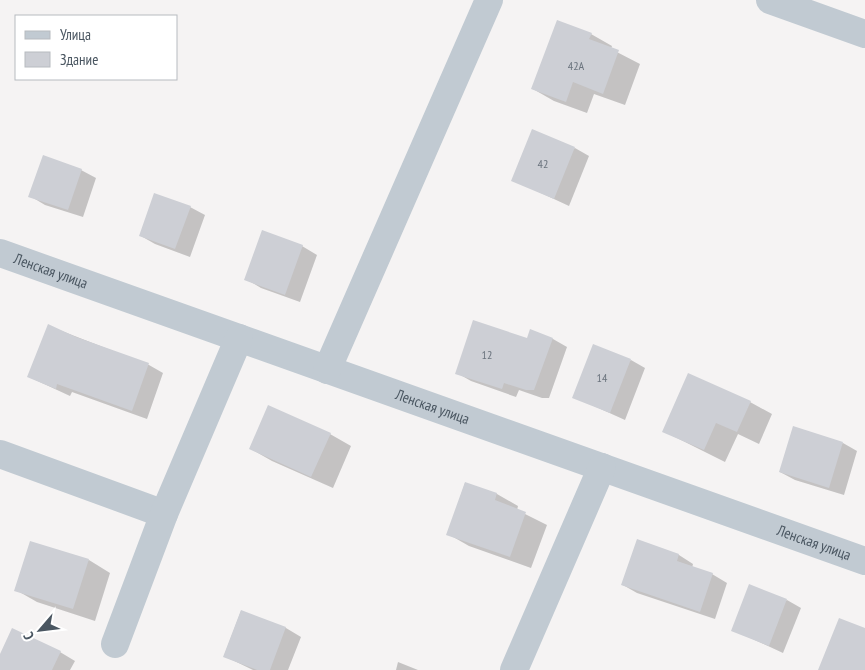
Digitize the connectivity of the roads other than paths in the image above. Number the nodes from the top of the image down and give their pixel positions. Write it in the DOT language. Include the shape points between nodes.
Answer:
graph roads {
  1 [pos="489,0"];
  2 [pos="770,0"];
  3 [pos="865,34"];
  4 [pos="0,253"];
  5 [pos="239,338"];
  6 [pos="328,370"];
  7 [pos="0,454"];
  8 [pos="602,468"];
  9 [pos="164,514"];
  10 [pos="865,561"];
  11 [pos="115,644"];
  12 [pos="514,670"];
  1 -- 6 [label="street"];
  2 -- 3 [label="street"];
  4 -- 5 [label="street, Ленская улица"];
  5 -- 6 [label="street, Ленская улица"];
  5 -- 9 [label="street"];
  6 -- 8 [label="street, Ленская улица"];
  7 -- 9 [label="street"];
  8 -- 10 [label="street, Ленская улица"];
  8 -- 12 [label="street"];
  9 -- 11 [label="street"];
}
